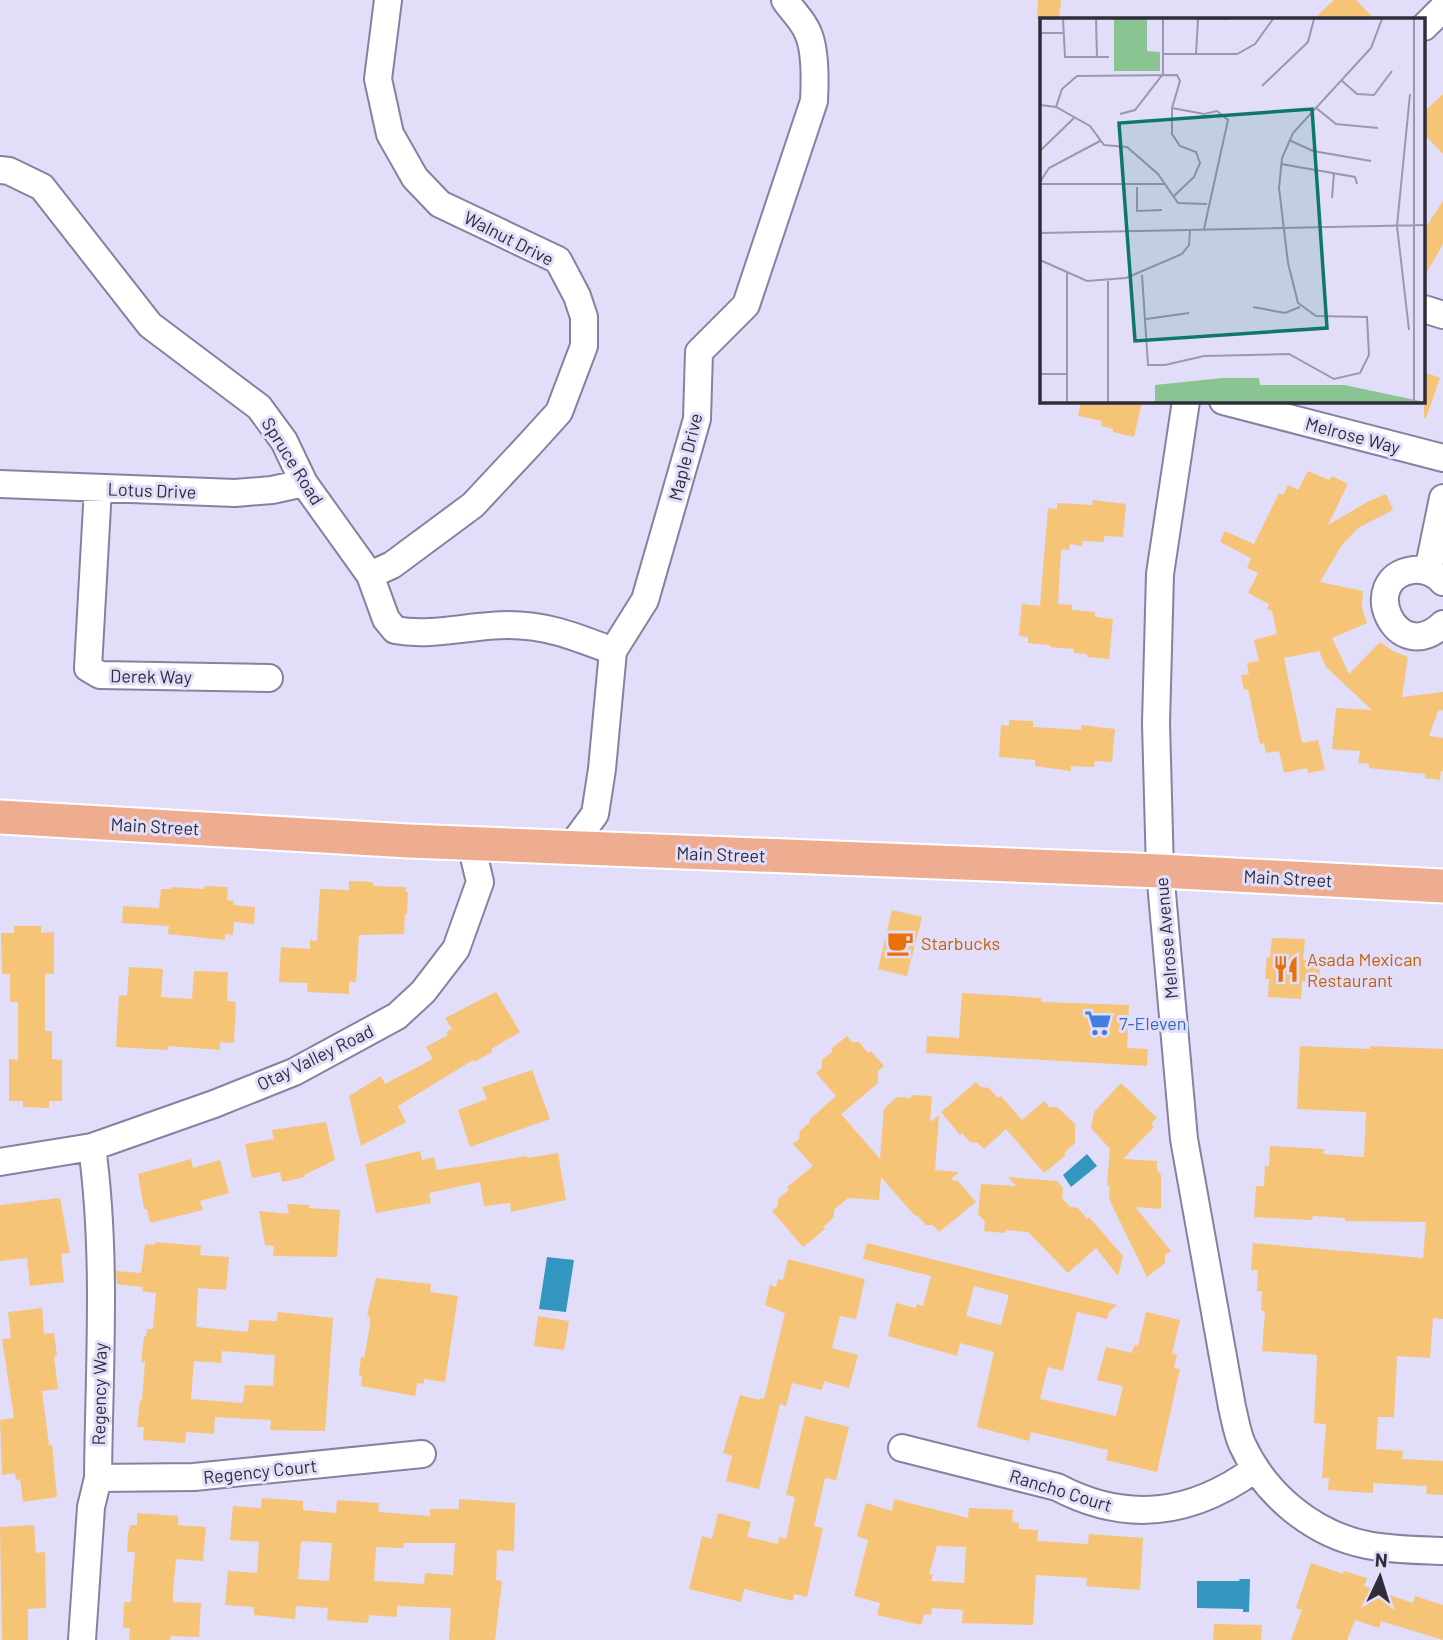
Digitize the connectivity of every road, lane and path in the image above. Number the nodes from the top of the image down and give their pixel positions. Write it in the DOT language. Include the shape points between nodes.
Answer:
graph roads {
  1 [pos="388,0"];
  2 [pos="785,0"];
  3 [pos="1443,8"];
  4 [pos="1426,25"];
  5 [pos="0,170"];
  6 [pos="1426,310"];
  7 [pos="1443,315"];
  8 [pos="1186,402"];
  9 [pos="1227,402"];
  10 [pos="1443,458"];
  11 [pos="303,483"];
  12 [pos="0,484"];
  13 [pos="98,488"];
  14 [pos="1443,498"];
  15 [pos="370,575"];
  16 [pos="1436,576"];
  17 [pos="1443,624"];
  18 [pos="613,651"];
  19 [pos="269,678"];
  20 [pos="0,817"];
  21 [pos="471,844"];
  22 [pos="570,848"];
  23 [pos="1160,871"];
  24 [pos="1443,886"];
  25 [pos="92,1147"];
  26 [pos="0,1162"];
  27 [pos="902,1448"];
  28 [pos="422,1454"];
  29 [pos="1255,1469"];
  30 [pos="97,1478"];
  31 [pos="1443,1550"];
  32 [pos="82,1640"];
  1 -- 15 [label="street, Walnut Drive" via="378,79 390,134 415,178 440,204 558,260 584,317 584,346 559,412 473,505 402,558"];
  2 -- 18 [label="street, Maple Drive" via="809,36 816,76 814,101 746,305 699,352 697,419 690,445 645,600"];
  3 -- 4 [label="street"];
  5 -- 11 [label="street, Spruce Road" via="42,187 150,326 259,407 284,441"];
  6 -- 7 [label="street"];
  8 -- 23 [label="street, Melrose Avenue" via="1160,574 1156,723"];
  9 -- 10 [label="street, Melrose Way"];
  11 -- 13 [label="street, Lotus Drive" via="234,493"];
  11 -- 15 [label="street, Spruce Road"];
  12 -- 13 [label="street, Lotus Drive"];
  13 -- 19 [label="street, Derek Way" via="88,668 100,675"];
  14 -- 16 [label="street"];
  15 -- 18 [label="street, Spruce Road" via="386,619 395,629 423,632 509,625 558,629"];
  16 -- 17 [label="street" via="1410,570 1394,580 1385,608 1394,626 1412,636 1432,633"];
  18 -- 22 [label="street, Maple Drive" via="595,814"];
  20 -- 21 [label="main road, Main Street"];
  21 -- 22 [label="main road, Main Street"];
  21 -- 25 [label="street, Otay Valley Road" via="480,882 456,949 397,1016 293,1072"];
  22 -- 23 [label="main road, Main Street"];
  23 -- 24 [label="main road, Main Street"];
  23 -- 29 [label="street, Melrose Avenue" via="1184,1139 1232,1407 1240,1441"];
  25 -- 26 [label="street, Otay Valley Road"];
  25 -- 30 [label="street, Regency Way" via="101,1288"];
  27 -- 29 [label="street, Rancho Court" via="1136,1510 1163,1510 1209,1497"];
  28 -- 30 [label="street, Regency Court" via="194,1477"];
  29 -- 31 [label="street, Melrose Avenue" via="1287,1507 1329,1533 1367,1545"];
  30 -- 32 [label="street, Regency Way"];
}
